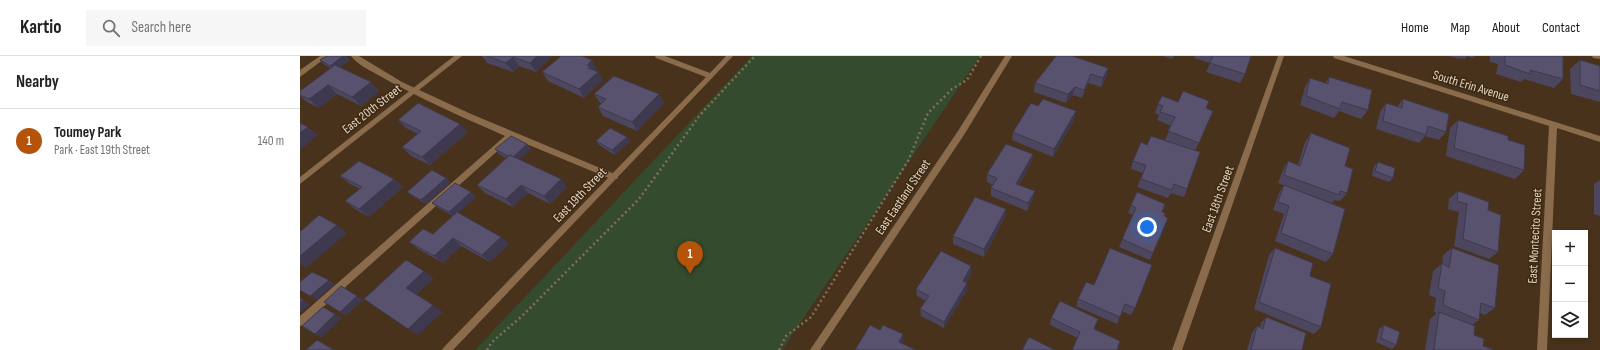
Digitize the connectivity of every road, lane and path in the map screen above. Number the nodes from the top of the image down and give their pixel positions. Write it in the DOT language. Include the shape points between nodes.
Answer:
graph roads {
  1 [pos="325,56"];
  2 [pos="354,56"];
  3 [pos="459,56"];
  4 [pos="658,56"];
  5 [pos="730,56"];
  6 [pos="755,56"];
  7 [pos="982,56"];
  8 [pos="1009,56"];
  9 [pos="1281,56"];
  10 [pos="1336,56"];
  11 [pos="1595,56"];
  12 [pos="1600,57"];
  13 [pos="300,74"];
  14 [pos="711,76"];
  15 [pos="414,91"];
  16 [pos="1553,124"];
  17 [pos="510,136"];
  18 [pos="1600,139"];
  19 [pos="614,177"];
  20 [pos="300,181"];
  21 [pos="300,322"];
  22 [pos="446,350"];
  23 [pos="487,350"];
  24 [pos="779,350"];
  25 [pos="815,350"];
  26 [pos="1177,350"];
  27 [pos="1542,350"];
  1 -- 13 [label="street"];
  2 -- 15 [label="street"];
  3 -- 15 [label="street, East 20th Street"];
  4 -- 14 [label="street"];
  5 -- 14 [label="street, East 19th Street"];
  6 -- 23 [label="path" via="700,114 639,199 521,317 492,342"];
  7 -- 24 [label="path" via="967,80 952,89 928,113 908,161 811,317 786,336"];
  8 -- 25 [label="street, East Eastland Street" via="961,133"];
  9 -- 26 [label="street, East 18th Street"];
  10 -- 16 [label="street, South Erin Avenue"];
  11 -- 12 [label="street"];
  14 -- 19 [label="street, East 19th Street"];
  15 -- 17 [label="street"];
  15 -- 20 [label="street, East 20th Street"];
  16 -- 18 [label="street, South Erin Avenue"];
  16 -- 27 [label="street, East Montecito Street"];
  17 -- 19 [label="street"];
  17 -- 21 [label="street"];
  19 -- 22 [label="street, East 19th Street"];
}
